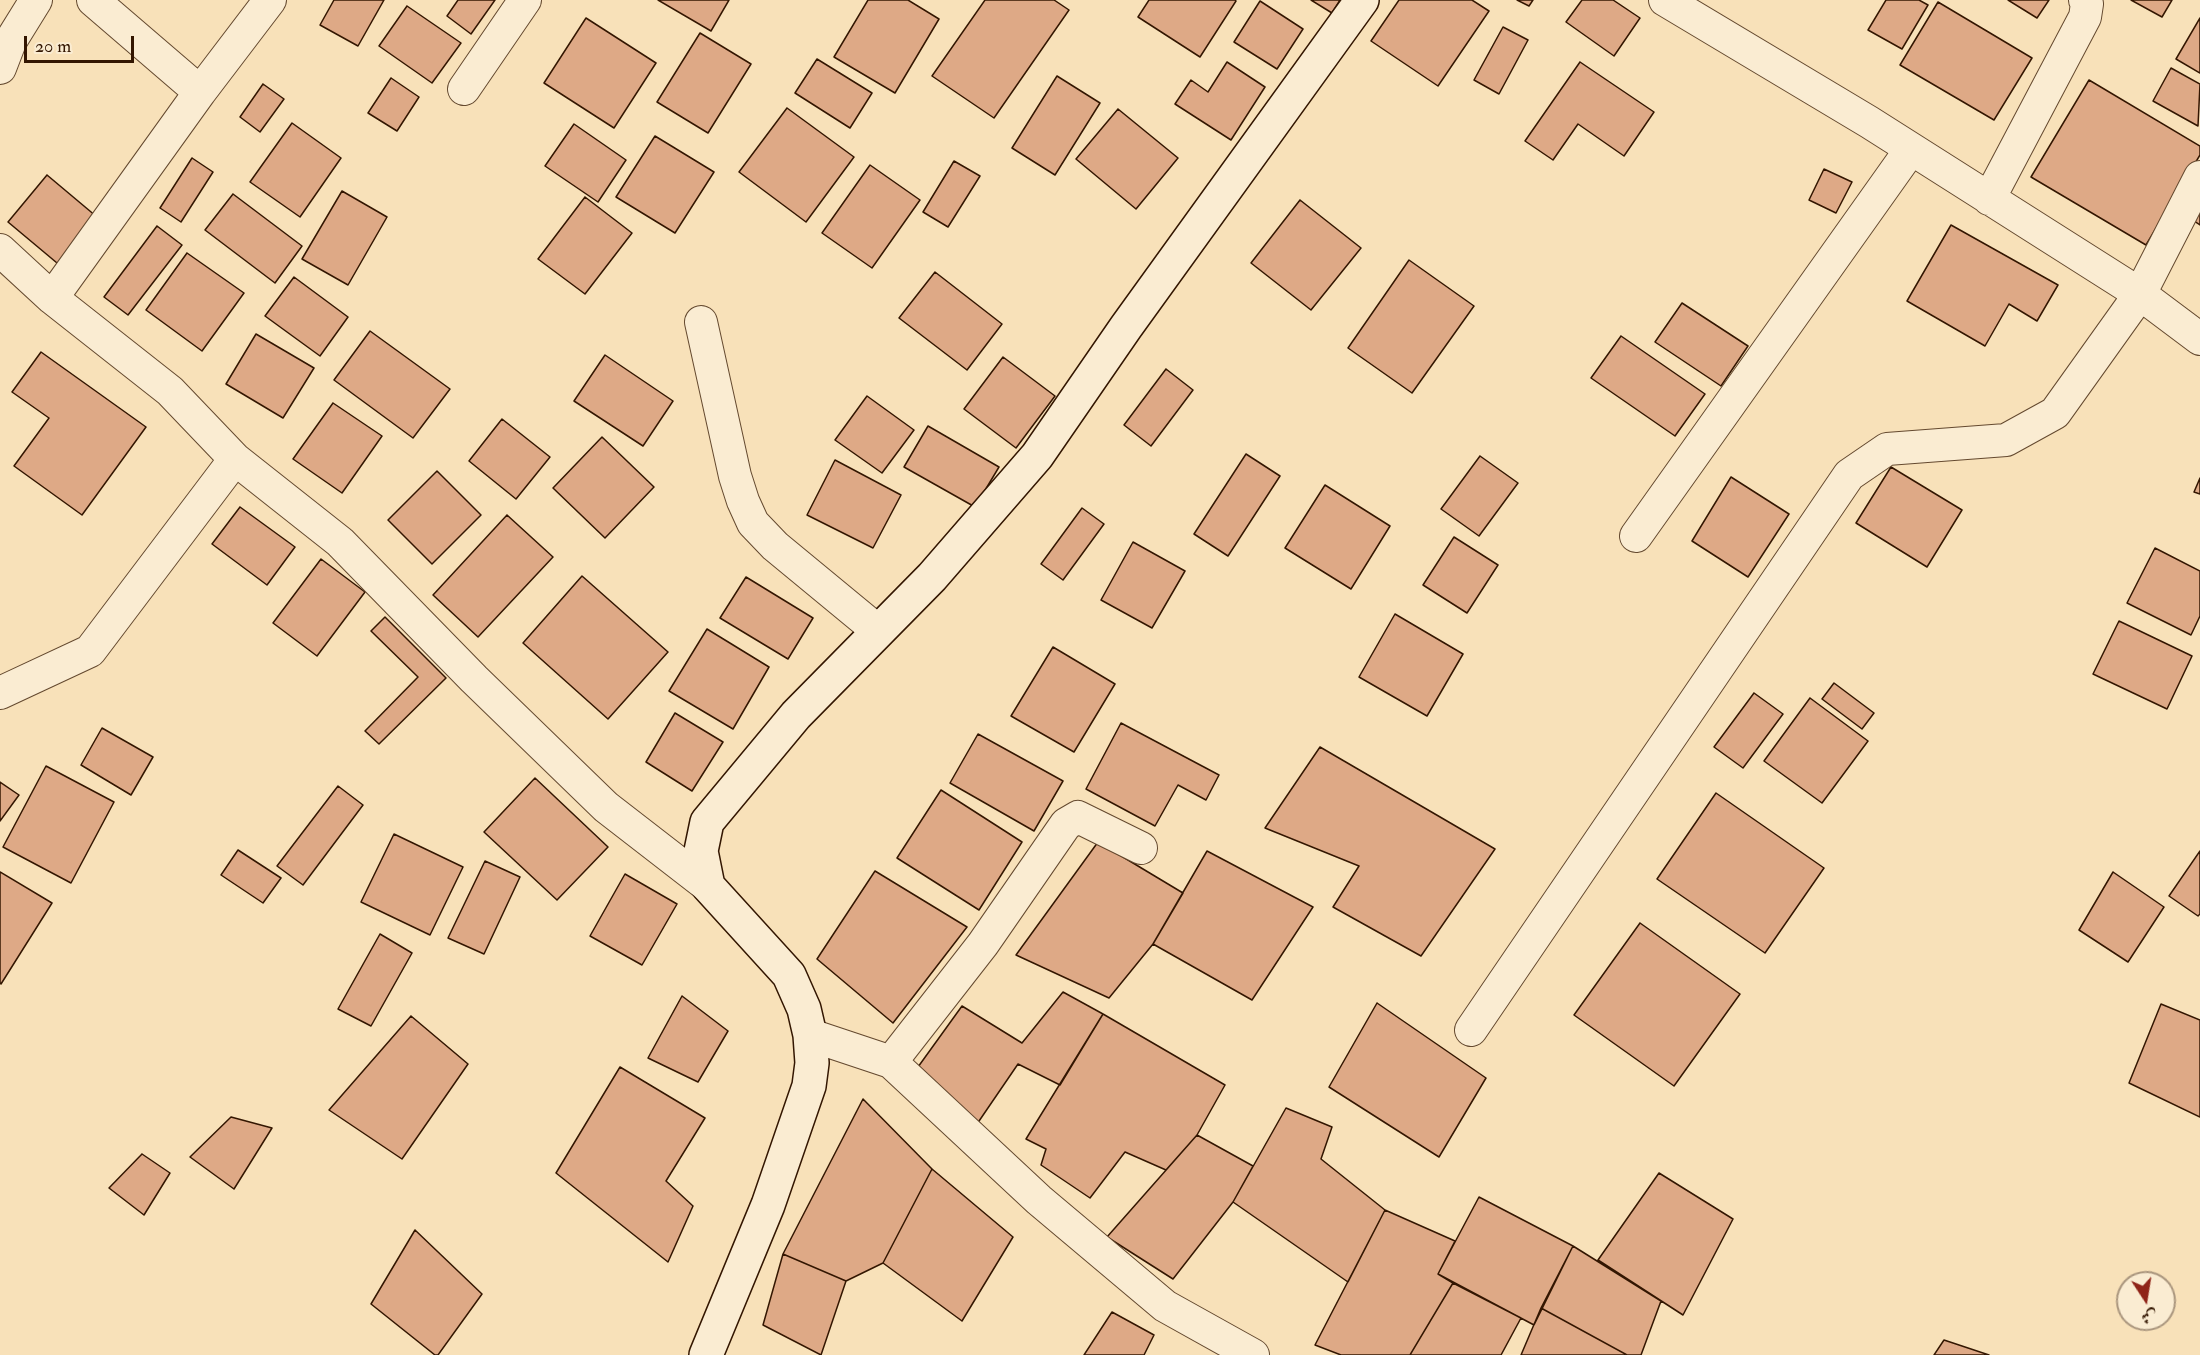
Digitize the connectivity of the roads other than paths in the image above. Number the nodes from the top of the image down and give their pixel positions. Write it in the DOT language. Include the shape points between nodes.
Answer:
graph roads {
  1 [pos="36,0"];
  2 [pos="93,0"];
  3 [pos="270,0"];
  4 [pos="525,0"];
  5 [pos="1362,0"];
  6 [pos="1665,0"];
  7 [pos="2085,0"];
  8 [pos="0,68"];
  9 [pos="464,89"];
  10 [pos="200,92"];
  11 [pos="1911,149"];
  12 [pos="2200,177"];
  13 [pos="1989,199"];
  14 [pos="0,250"];
  15 [pos="2140,294"];
  16 [pos="52,298"];
  17 [pos="701,322"];
  18 [pos="2200,339"];
  19 [pos="235,459"];
  20 [pos="1636,536"];
  21 [pos="878,631"];
  22 [pos="0,693"];
  23 [pos="1141,848"];
  24 [pos="708,886"];
  25 [pos="1471,1030"];
  26 [pos="810,1035"];
  27 [pos="891,1062"];
  28 [pos="706,1355"];
  29 [pos="1253,1355"];
  1 -- 8 [label="street" via="10,42"];
  2 -- 10 [label="street"];
  3 -- 10 [label="street"];
  4 -- 9 [label="street"];
  5 -- 21 [label="street" via="1038,456 932,577"];
  6 -- 11 [label="street"];
  7 -- 13 [label="street" via="2085,17"];
  10 -- 16 [label="street"];
  11 -- 13 [label="street"];
  11 -- 20 [label="street"];
  12 -- 15 [label="street"];
  13 -- 15 [label="street"];
  14 -- 16 [label="street"];
  15 -- 18 [label="street"];
  15 -- 25 [label="street" via="2055,413 2006,440 1887,449 1848,475"];
  16 -- 19 [label="street" via="170,391"];
  17 -- 21 [label="street" via="735,476 753,523 775,546"];
  19 -- 22 [label="street" via="90,651"];
  19 -- 24 [label="street" via="340,542 606,807"];
  21 -- 24 [label="street" via="796,715 707,822 701,851"];
  23 -- 27 [label="street" via="1078,817 1066,824 983,944"];
  24 -- 26 [label="street" via="789,975"];
  26 -- 27 [label="street"];
  26 -- 28 [label="street" via="809,1086 768,1205"];
  27 -- 29 [label="street" via="1031,1192 1165,1306"];
}
